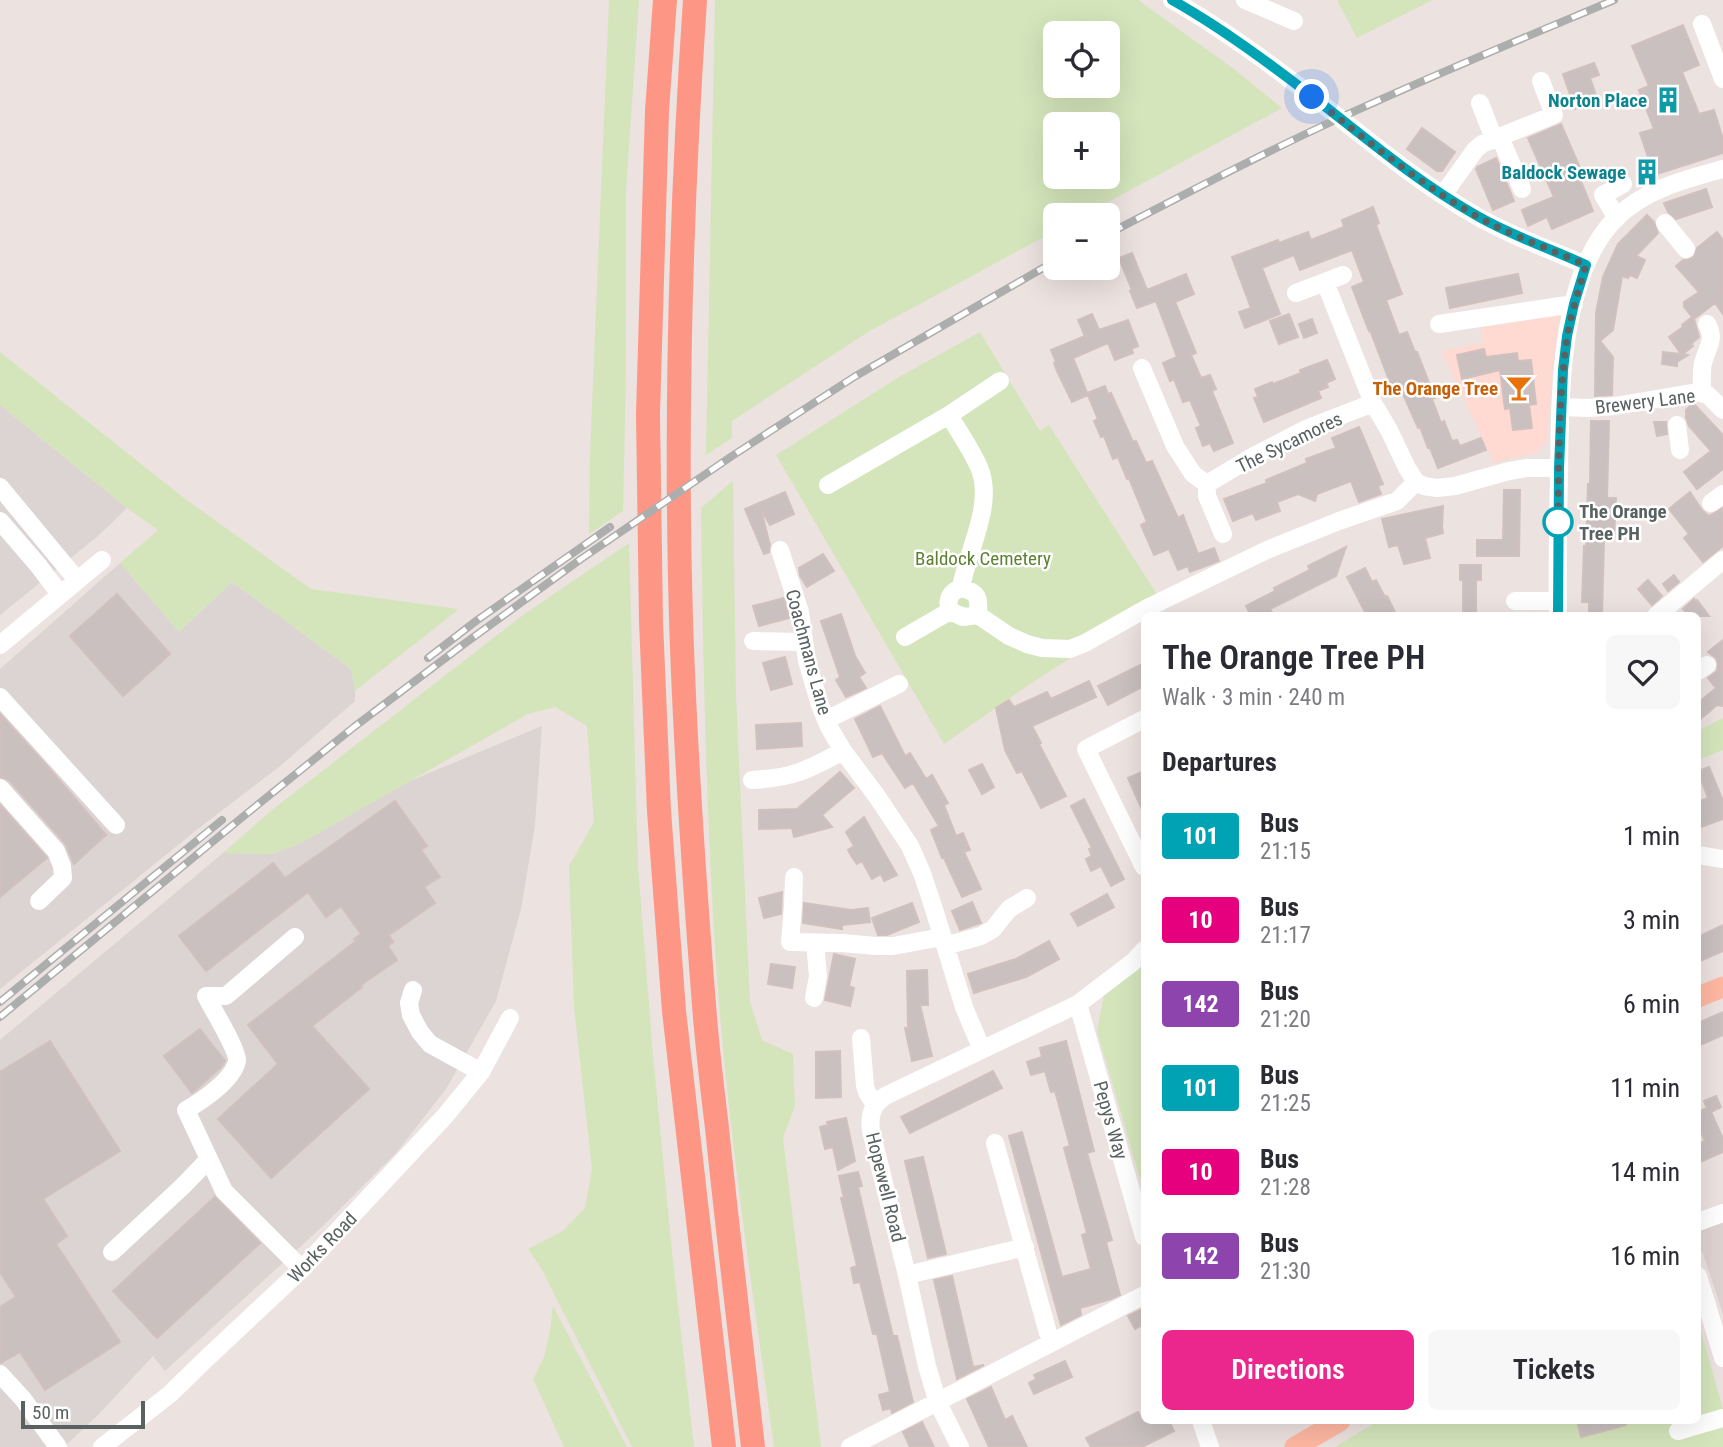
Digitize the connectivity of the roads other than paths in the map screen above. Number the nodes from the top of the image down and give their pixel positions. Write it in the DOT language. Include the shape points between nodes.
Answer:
graph roads {
  1 [pos="665,0"];
  2 [pos="695,0"];
  3 [pos="1172,0"];
  4 [pos="1244,0"];
  5 [pos="1198,6"];
  6 [pos="1294,20"];
  7 [pos="1702,24"];
  8 [pos="1723,79"];
  9 [pos="1541,81"];
  10 [pos="1480,103"];
  11 [pos="1497,138"];
  12 [pos="1723,169"];
  13 [pos="1623,184"];
  14 [pos="1522,189"];
  15 [pos="1443,195"];
  16 [pos="1650,195"];
  17 [pos="1617,218"];
  18 [pos="1686,249"];
  19 [pos="1586,265"];
  20 [pos="1343,275"];
  21 [pos="1325,282"];
  22 [pos="1296,293"];
  23 [pos="1574,304"];
  24 [pos="1439,324"];
  25 [pos="1707,324"];
  26 [pos="1142,368"];
  27 [pos="1000,381"];
  28 [pos="1702,392"];
  29 [pos="1671,396"];
  30 [pos="1373,403"];
  31 [pos="1561,407"];
  32 [pos="1723,410"];
  33 [pos="949,415"];
  34 [pos="1679,450"];
  35 [pos="1559,468"];
  36 [pos="1416,482"];
  37 [pos="1207,484"];
  38 [pos="828,485"];
  39 [pos="0,487"];
  40 [pos="0,521"];
  41 [pos="1223,534"];
  42 [pos="780,550"];
  43 [pos="102,559"];
  44 [pos="1723,560"];
  45 [pos="77,580"];
  46 [pos="961,588"];
  47 [pos="60,594"];
  48 [pos="1515,601"];
  49 [pos="1558,609"];
  50 [pos="950,611"];
  51 [pos="1661,612"];
  52 [pos="978,615"];
  53 [pos="3,635"];
  54 [pos="905,637"];
  55 [pos="753,641"];
  56 [pos="804,642"];
  57 [pos="899,684"];
  58 [pos="0,697"];
  59 [pos="826,720"];
  60 [pos="1141,721"];
  61 [pos="843,751"];
  62 [pos="752,780"];
  63 [pos="0,788"];
  64 [pos="116,825"];
  65 [pos="1701,855"];
  66 [pos="1723,859"];
  67 [pos="1141,861"];
  68 [pos="794,877"];
  69 [pos="1027,898"];
  70 [pos="39,901"];
  71 [pos="295,937"];
  72 [pos="943,942"];
  73 [pos="815,943"];
  74 [pos="1141,953"];
  75 [pos="1723,986"];
  76 [pos="413,990"];
  77 [pos="1701,996"];
  78 [pos="814,998"];
  79 [pos="1078,1004"];
  80 [pos="510,1018"];
  81 [pos="861,1038"];
  82 [pos="982,1050"];
  83 [pos="481,1072"];
  84 [pos="875,1105"];
  85 [pos="995,1143"];
  86 [pos="209,1159"];
  87 [pos="1723,1213"];
  88 [pos="1701,1222"];
  89 [pos="1141,1226"];
  90 [pos="1025,1247"];
  91 [pos="112,1252"];
  92 [pos="302,1269"];
  93 [pos="907,1275"];
  94 [pos="1701,1286"];
  95 [pos="1141,1297"];
  96 [pos="1048,1332"];
  97 [pos="1723,1358"];
  98 [pos="0,1374"];
  99 [pos="938,1403"];
  100 [pos="1723,1418"];
  101 [pos="1202,1424"];
  102 [pos="1335,1424"];
  103 [pos="1678,1431"];
  104 [pos="58,1447"];
  105 [pos="102,1447"];
  106 [pos="724,1447"];
  107 [pos="753,1447"];
  108 [pos="850,1447"];
  109 [pos="960,1447"];
  110 [pos="1210,1447"];
  111 [pos="1295,1447"];
  1 -- 106 [label="highway" via="648,414 659,811 674,1011"];
  2 -- 107 [label="highway" via="687,113 679,418 681,618 704,1009"];
  3 -- 5 [label="street"];
  4 -- 6 [label="street"];
  5 -- 15 [label="street"];
  7 -- 8 [label="street"];
  9 -- 11 [label="street" via="1554,115"];
  10 -- 11 [label="street"];
  11 -- 14 [label="street"];
  11 -- 15 [label="street" via="1475,150"];
  12 -- 16 [label="street"];
  13 -- 17 [label="street" via="1603,195"];
  15 -- 19 [label="street" via="1505,231"];
  16 -- 17 [label="street"];
  16 -- 18 [label="street"];
  17 -- 19 [label="street"];
  19 -- 23 [label="street"];
  20 -- 21 [label="street"];
  21 -- 22 [label="street"];
  21 -- 30 [label="street"];
  23 -- 24 [label="street"];
  23 -- 31 [label="street"];
  25 -- 28 [label="street" via="1711,338"];
  26 -- 37 [label="street" via="1175,446 1193,474"];
  27 -- 33 [label="street"];
  28 -- 29 [label="street, Brewery Lane"];
  28 -- 32 [label="street, Brewery Lane"];
  29 -- 31 [label="street, Brewery Lane" via="1615,406"];
  29 -- 34 [label="street"];
  30 -- 36 [label="street"];
  30 -- 37 [label="street, The Sycamores" via="1306,429"];
  31 -- 35 [label="street"];
  33 -- 38 [label="street"];
  33 -- 46 [label="street" via="980,468 984,489"];
  35 -- 36 [label="street" via="1527,468 1437,488"];
  35 -- 49 [label="street"];
  36 -- 52 [label="street" via="1397,501 1267,550 1070,649 1027,644"];
  37 -- 41 [label="street" via="1207,496"];
  39 -- 45 [label="street"];
  40 -- 47 [label="street"];
  42 -- 56 [label="street, Coachmans Lane" via="800,612"];
  43 -- 45 [label="street"];
  44 -- 51 [label="street"];
  45 -- 47 [label="street"];
  46 -- 50 [label="street" via="948,600"];
  46 -- 52 [label="street" via="976,594"];
  47 -- 53 [label="street"];
  48 -- 49 [label="street"];
  50 -- 52 [label="street" via="963,617"];
  50 -- 54 [label="street"];
  55 -- 56 [label="street"];
  56 -- 59 [label="street, Coachmans Lane"];
  57 -- 59 [label="street"];
  58 -- 64 [label="street"];
  59 -- 61 [label="street, Coachmans Lane"];
  60 -- 67 [label="street" via="1086,749"];
  61 -- 62 [label="street" via="791,776"];
  61 -- 72 [label="street, Coachmans Lane" via="910,846"];
  63 -- 70 [label="street" via="56,851 62,866 63,878"];
  65 -- 66 [label="street"];
  68 -- 73 [label="street" via="790,942"];
  69 -- 72 [label="street" via="981,936"];
  71 -- 86 [label="street" via="226,996 206,996 237,1060 225,1080 186,1110"];
  72 -- 73 [label="street" via="893,946"];
  72 -- 82 [label="street, Coachmans Lane"];
  73 -- 78 [label="street" via="818,976"];
  74 -- 79 [label="street, Hopewell Road"];
  75 -- 77 [label="main road"];
  76 -- 83 [label="street" via="409,1003 419,1032 430,1044"];
  79 -- 82 [label="street, Hopewell Road"];
  79 -- 89 [label="street, Pepys Way"];
  80 -- 83 [label="street, Works Road"];
  81 -- 84 [label="street" via="867,1093"];
  82 -- 84 [label="street, Hopewell Road"];
  83 -- 92 [label="street, Works Road"];
  84 -- 93 [label="street, Hopewell Road" via="871,1131"];
  85 -- 90 [label="street"];
  86 -- 91 [label="street"];
  86 -- 92 [label="street" via="224,1191"];
  87 -- 88 [label="street"];
  90 -- 93 [label="street"];
  90 -- 96 [label="street"];
  92 -- 105 [label="street, Works Road" via="170,1394"];
  93 -- 99 [label="street, Hopewell Road"];
  94 -- 97 [label="street"];
  95 -- 99 [label="street"];
  98 -- 104 [label="street"];
  99 -- 108 [label="street"];
  99 -- 109 [label="street, Hopewell Road"];
  100 -- 103 [label="street"];
  101 -- 110 [label="street"];
  102 -- 111 [label="main road"];
}
